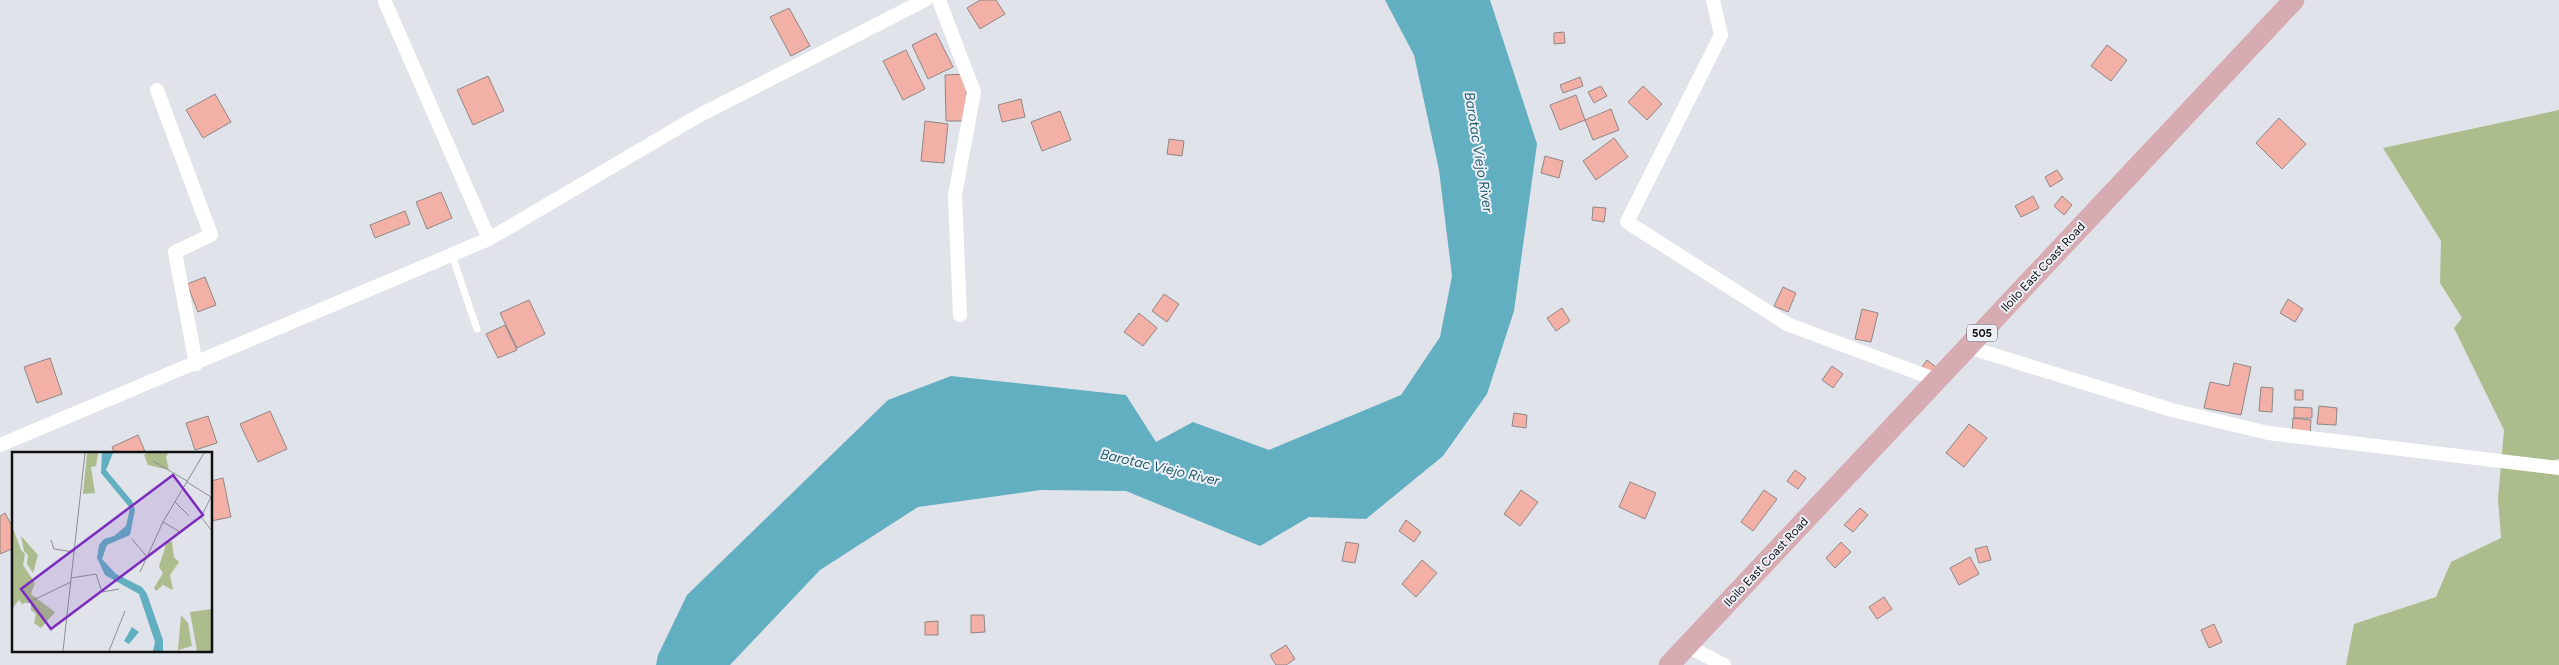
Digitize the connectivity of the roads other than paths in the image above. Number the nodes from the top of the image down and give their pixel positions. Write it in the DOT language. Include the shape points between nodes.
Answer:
graph roads {
  1 [pos="925,0"];
  2 [pos="939,0"];
  3 [pos="1713,0"];
  4 [pos="2294,0"];
  5 [pos="385,2"];
  6 [pos="158,90"];
  7 [pos="489,239"];
  8 [pos="452,255"];
  9 [pos="960,315"];
  10 [pos="477,329"];
  11 [pos="1968,347"];
  12 [pos="196,364"];
  13 [pos="1937,380"];
  14 [pos="0,445"];
  15 [pos="2559,468"];
  16 [pos="1687,646"];
  17 [pos="1669,665"];
  18 [pos="1724,665"];
  1 -- 7 [label="street" via="698,116"];
  2 -- 9 [label="street" via="974,92 955,195"];
  3 -- 13 [label="street" via="1721,35 1627,222 1787,324"];
  4 -- 11 [label="main road, Iloilo East Coast Road / 505"];
  5 -- 7 [label="street"];
  6 -- 12 [label="street" via="211,235 175,252"];
  7 -- 8 [label="street"];
  8 -- 10 [label="lane"];
  8 -- 12 [label="street"];
  11 -- 13 [label="main road, Iloilo East Coast Road / 505"];
  11 -- 15 [label="street" via="2172,410 2268,433"];
  12 -- 14 [label="street"];
  13 -- 16 [label="main road, Iloilo East Coast Road / 505"];
  16 -- 17 [label="main road, Iloilo East Coast Road / 505"];
  16 -- 18 [label="street"];
}
